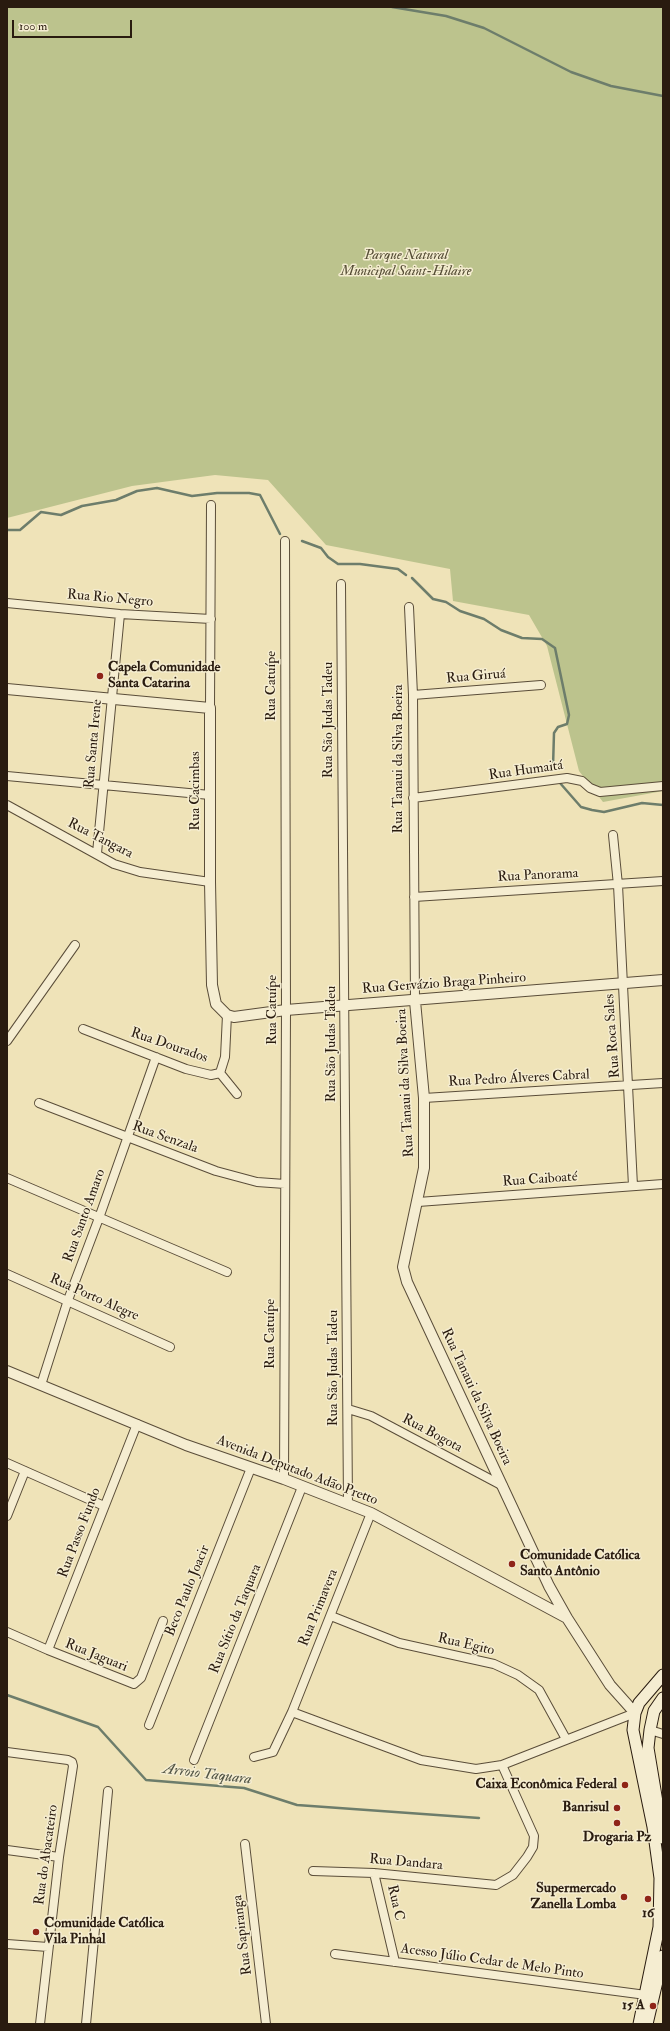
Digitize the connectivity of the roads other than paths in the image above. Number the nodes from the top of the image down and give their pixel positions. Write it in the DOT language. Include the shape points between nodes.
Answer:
graph roads {
  1 [pos="211,504"];
  2 [pos="285,541"];
  3 [pos="341,584"];
  4 [pos="7,603"];
  5 [pos="409,607"];
  6 [pos="120,614"];
  7 [pos="211,619"];
  8 [pos="541,685"];
  9 [pos="7,689"];
  10 [pos="413,695"];
  11 [pos="112,698"];
  12 [pos="210,708"];
  13 [pos="7,776"];
  14 [pos="104,785"];
  15 [pos="663,786"];
  16 [pos="210,794"];
  17 [pos="413,798"];
  18 [pos="7,805"];
  19 [pos="613,835"];
  20 [pos="97,853"];
  21 [pos="663,881"];
  22 [pos="210,882"];
  23 [pos="618,885"];
  24 [pos="414,897"];
  25 [pos="75,945"];
  26 [pos="663,980"];
  27 [pos="623,984"];
  28 [pos="415,1000"];
  29 [pos="344,1006"];
  30 [pos="286,1010"];
  31 [pos="227,1015"];
  32 [pos="84,1029"];
  33 [pos="7,1041"];
  34 [pos="156,1057"];
  35 [pos="220,1073"];
  36 [pos="663,1083"];
  37 [pos="629,1085"];
  38 [pos="237,1094"];
  39 [pos="424,1098"];
  40 [pos="39,1104"];
  41 [pos="128,1138"];
  42 [pos="7,1178"];
  43 [pos="285,1184"];
  44 [pos="663,1184"];
  45 [pos="633,1186"];
  46 [pos="418,1202"];
  47 [pos="99,1218"];
  48 [pos="227,1272"];
  49 [pos="7,1274"];
  50 [pos="68,1300"];
  51 [pos="170,1347"];
  52 [pos="7,1370"];
  53 [pos="41,1385"];
  54 [pos="348,1409"];
  55 [pos="137,1424"];
  56 [pos="7,1463"];
  57 [pos="251,1468"];
  58 [pos="25,1471"];
  59 [pos="284,1479"];
  60 [pos="503,1486"];
  61 [pos="302,1487"];
  62 [pos="348,1504"];
  63 [pos="104,1506"];
  64 [pos="371,1514"];
  65 [pos="7,1516"];
  66 [pos="331,1616"];
  67 [pos="567,1618"];
  68 [pos="163,1621"];
  69 [pos="7,1632"];
  70 [pos="48,1650"];
  71 [pos="663,1675"];
  72 [pos="663,1698"];
  73 [pos="637,1708"];
  74 [pos="292,1712"];
  75 [pos="654,1712"];
  76 [pos="149,1724"];
  77 [pos="633,1730"];
  78 [pos="650,1730"];
  79 [pos="663,1734"];
  80 [pos="566,1740"];
  81 [pos="7,1752"];
  82 [pos="254,1757"];
  83 [pos="194,1760"];
  84 [pos="502,1765"];
  85 [pos="108,1791"];
  86 [pos="663,1838"];
  87 [pos="245,1844"];
  88 [pos="7,1850"];
  89 [pos="59,1857"];
  90 [pos="313,1872"];
  91 [pos="374,1873"];
  92 [pos="7,1944"];
  93 [pos="48,1947"];
  94 [pos="335,1954"];
  95 [pos="663,1956"];
  96 [pos="395,1962"];
  97 [pos="646,1995"];
  98 [pos="40,2024"];
  99 [pos="86,2024"];
  100 [pos="266,2024"];
  101 [pos="639,2024"];
  102 [pos="647,2024"];
  1 -- 7 [label="street, Rua Cacimbas"];
  2 -- 30 [label="street, Rua Catuípe"];
  3 -- 29 [label="street, Rua São Judas Tadeu"];
  4 -- 6 [label="street, Rua Rio Negro"];
  5 -- 10 [label="street, Rua Tanaui da Silva Boeira"];
  6 -- 7 [label="street, Rua Rio Negro"];
  6 -- 11 [label="street, Rua Santa Irene"];
  7 -- 12 [label="street, Rua Cacimbas"];
  8 -- 10 [label="street, Rua Giruá"];
  9 -- 11 [label="street"];
  10 -- 17 [label="street, Rua Tanaui da Silva Boeira"];
  11 -- 12 [label="street"];
  11 -- 14 [label="street, Rua Santa Irene"];
  12 -- 16 [label="street, Rua Cacimbas"];
  13 -- 14 [label="street"];
  14 -- 16 [label="street"];
  14 -- 20 [label="street, Rua Santa Irene"];
  15 -- 17 [label="street, Rua Humaitá" via="600,792 590,788 582,780 567,778"];
  16 -- 22 [label="street, Rua Cacimbas"];
  17 -- 24 [label="street, Rua Tanaui da Silva Boeira"];
  18 -- 20 [label="street, Rua Tangara"];
  19 -- 23 [label="street, Rua Roca Sales"];
  20 -- 22 [label="street, Rua Tangara" via="114,864 140,872"];
  21 -- 23 [label="street, Rua Panorama"];
  22 -- 31 [label="street, Rua Cacimbas" via="212,985 216,1004"];
  23 -- 24 [label="street, Rua Panorama"];
  23 -- 27 [label="street, Rua Roca Sales"];
  24 -- 28 [label="street, Rua Tanaui da Silva Boeira"];
  25 -- 33 [label="street"];
  26 -- 27 [label="street, Rua Gervázio Braga Pinheiro"];
  27 -- 28 [label="street, Rua Gervázio Braga Pinheiro"];
  27 -- 37 [label="street, Rua Roca Sales"];
  28 -- 29 [label="street, Rua Gervázio Braga Pinheiro"];
  28 -- 39 [label="street, Rua Tanaui da Silva Boeira"];
  29 -- 30 [label="street, Rua Gervázio Braga Pinheiro"];
  29 -- 54 [label="street, Rua São Judas Tadeu"];
  30 -- 31 [label="street, Rua Gervázio Braga Pinheiro" via="234,1017"];
  30 -- 43 [label="street, Rua Catuípe"];
  31 -- 35 [label="street" via="225,1057"];
  32 -- 34 [label="street, Rua Dourados"];
  34 -- 35 [label="street, Rua Dourados" via="186,1069 211,1075"];
  34 -- 41 [label="street, Rua Santo Amaro"];
  35 -- 38 [label="street, Rua Dourados"];
  36 -- 37 [label="street, Rua Pedro Álveres Cabral"];
  37 -- 39 [label="street, Rua Pedro Álveres Cabral"];
  37 -- 45 [label="street, Rua Roca Sales"];
  39 -- 46 [label="street, Rua Tanaui da Silva Boeira" via="424,1168"];
  40 -- 41 [label="street, Rua Senzala"];
  41 -- 43 [label="street, Rua Senzala" via="216,1171 257,1182"];
  41 -- 47 [label="street, Rua Santo Amaro"];
  42 -- 47 [label="street"];
  43 -- 59 [label="street, Rua Catuípe"];
  44 -- 45 [label="street, Rua Caiboaté"];
  45 -- 46 [label="street, Rua Caiboaté"];
  46 -- 60 [label="street, Rua Tanaui da Silva Boeira" via="403,1267 407,1282"];
  47 -- 48 [label="street"];
  47 -- 50 [label="street, Rua Santo Amaro"];
  49 -- 50 [label="street, Rua Porto Alegre"];
  50 -- 51 [label="street, Rua Porto Alegre"];
  50 -- 53 [label="street, Rua Santo Amaro"];
  52 -- 53 [label="street, Avenida Deputado Adão Pretto"];
  53 -- 55 [label="street, Avenida Deputado Adão Pretto"];
  54 -- 60 [label="street, Rua Bogota" via="371,1416"];
  54 -- 62 [label="street, Rua São Judas Tadeu"];
  55 -- 57 [label="street, Avenida Deputado Adão Pretto"];
  55 -- 63 [label="street, Rua Passo Fundo"];
  56 -- 58 [label="street"];
  57 -- 59 [label="street, Avenida Deputado Adão Pretto"];
  57 -- 76 [label="street, Beco Paulo Joacir"];
  58 -- 63 [label="street"];
  58 -- 65 [label="street"];
  59 -- 61 [label="street, Avenida Deputado Adão Pretto"];
  60 -- 67 [label="street, Rua Tanaui da Silva Boeira" via="549,1586"];
  61 -- 62 [label="street, Avenida Deputado Adão Pretto"];
  61 -- 83 [label="street, Rua Sítio da Taquara"];
  62 -- 64 [label="street, Avenida Deputado Adão Pretto"];
  63 -- 70 [label="street, Rua Passo Fundo"];
  64 -- 66 [label="street, Rua Primavera"];
  64 -- 67 [label="street, Avenida Deputado Adão Pretto"];
  66 -- 74 [label="street, Rua Primavera"];
  66 -- 80 [label="street, Rua Egito" via="399,1643 494,1664 518,1675 539,1690"];
  67 -- 73 [label="street, Rua Tanaui da Silva Boeira" via="610,1685"];
  68 -- 70 [label="street, Rua Jaguari" via="141,1678 134,1684"];
  69 -- 70 [label="street, Rua Jaguari"];
  71 -- 73 [label="main road"];
  72 -- 75 [label="main road"];
  73 -- 75 [label="main road"];
  73 -- 77 [label="main road"];
  73 -- 80 [label="street"];
  74 -- 82 [label="street, Rua Primavera" via="273,1752"];
  74 -- 84 [label="street" via="421,1760 476,1769"];
  75 -- 78 [label="main road"];
  77 -- 78 [label="main road"];
  77 -- 97 [label="main road" via="653,1827 660,1878 659,1927"];
  78 -- 79 [label="street"];
  78 -- 86 [label="main road" via="648,1748"];
  80 -- 84 [label="street"];
  81 -- 89 [label="street, Rua do Abacateiro" via="72,1762"];
  84 -- 91 [label="street, Rua Dandara" via="534,1836 533,1848 513,1875 496,1885"];
  85 -- 99 [label="street"];
  87 -- 100 [label="street, Rua Sapiranga"];
  88 -- 89 [label="street"];
  89 -- 93 [label="street, Rua do Abacateiro"];
  90 -- 91 [label="street, Rua Dandara"];
  91 -- 96 [label="street, Rua C"];
  92 -- 93 [label="street"];
  93 -- 98 [label="street, Rua do Abacateiro"];
  94 -- 96 [label="street, Acesso Júlio Cedar de Melo Pinto"];
  95 -- 102 [label="main road"];
  96 -- 97 [label="street, Acesso Júlio Cedar de Melo Pinto"];
  97 -- 101 [label="main road"];
}
